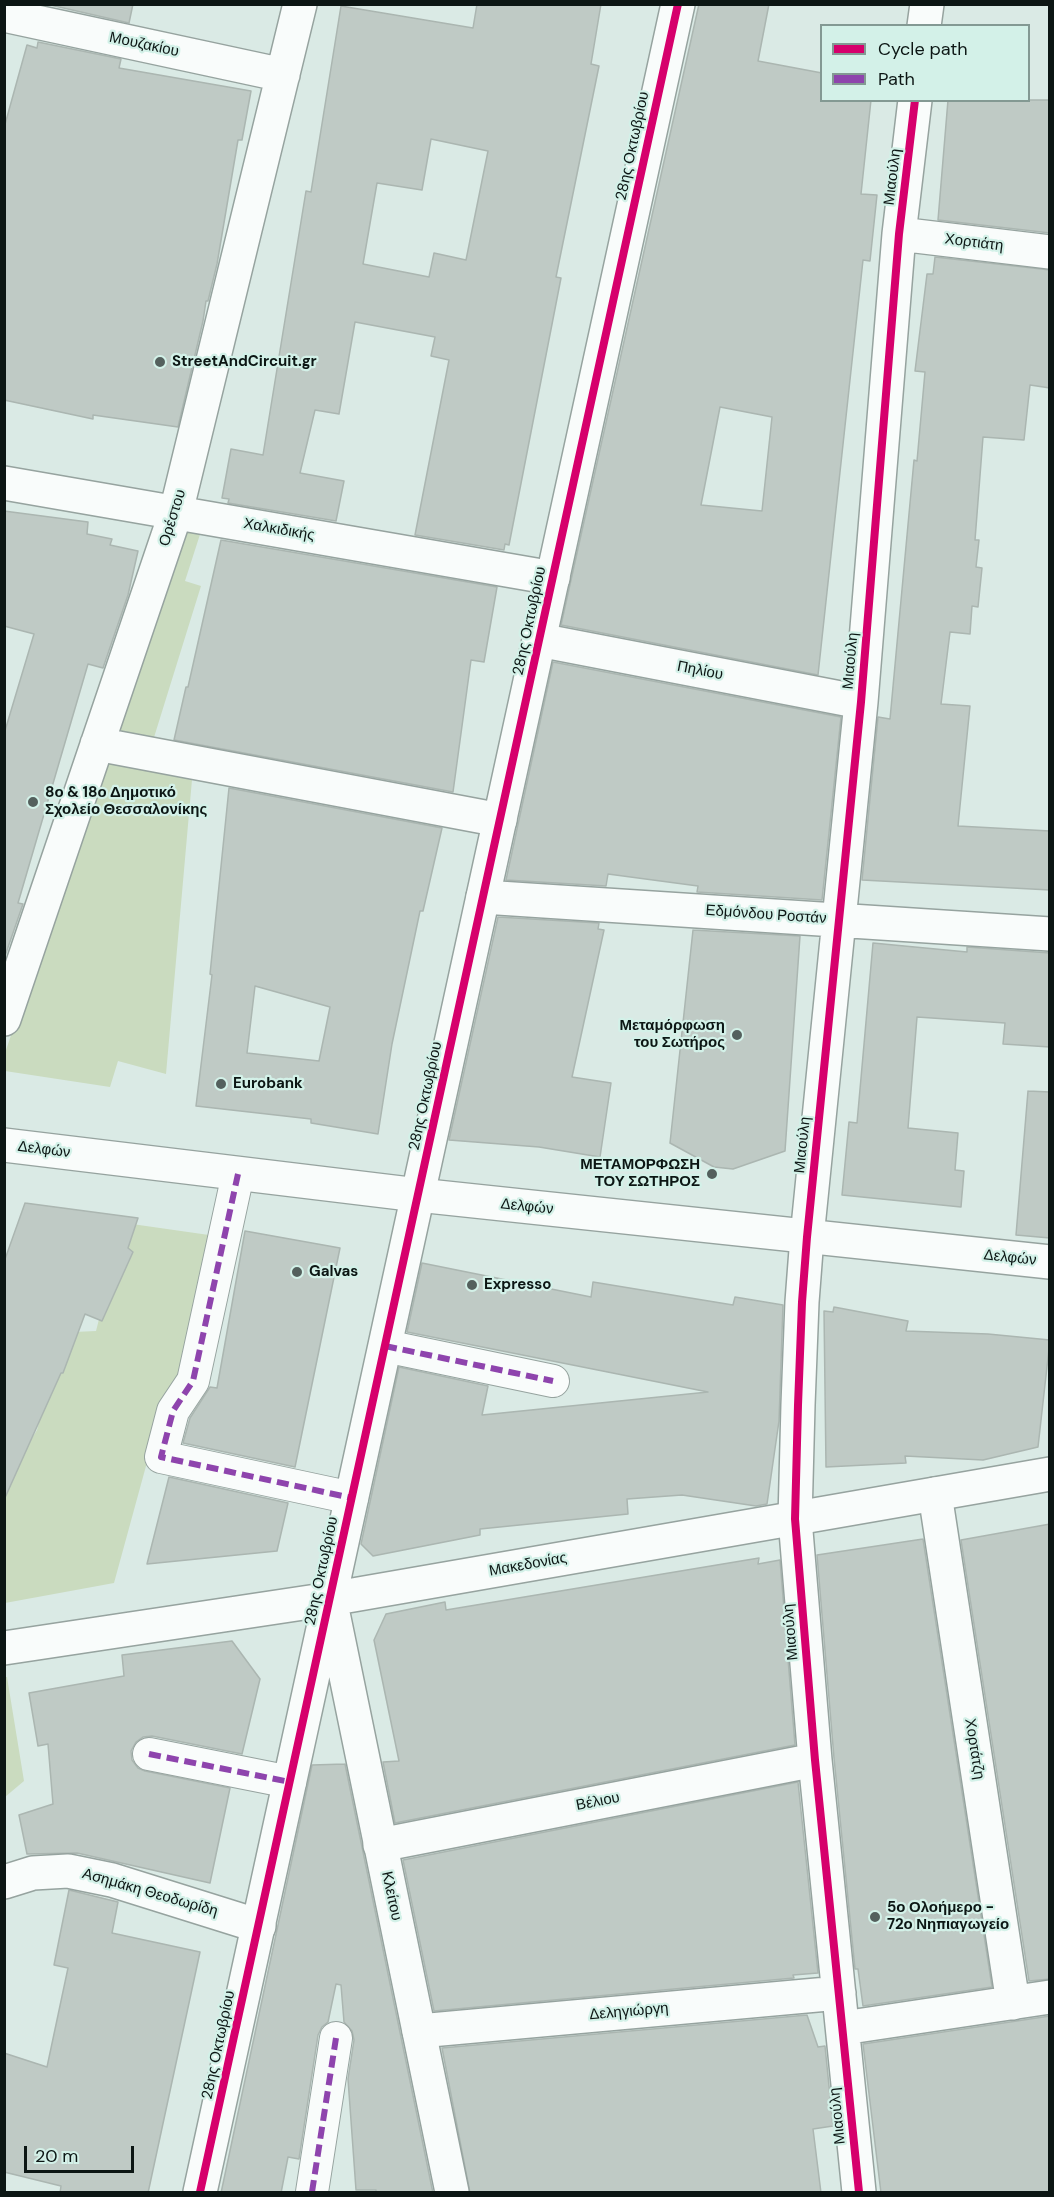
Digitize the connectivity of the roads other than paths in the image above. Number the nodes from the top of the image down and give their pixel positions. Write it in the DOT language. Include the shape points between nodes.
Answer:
graph roads {
  1 [pos="300,4"];
  2 [pos="678,4"];
  3 [pos="927,4"];
  4 [pos="4,15"];
  5 [pos="924,24"];
  6 [pos="283,75"];
  7 [pos="915,102"];
  8 [pos="899,234"];
  9 [pos="1050,252"];
  10 [pos="4,483"];
  11 [pos="176,512"];
  12 [pos="553,578"];
  13 [pos="539,640"];
  14 [pos="861,702"];
  15 [pos="98,744"];
  16 [pos="500,820"];
  17 [pos="483,897"];
  18 [pos="839,920"];
  19 [pos="1050,934"];
  20 [pos="4,1019"];
  21 [pos="4,1145"];
  22 [pos="238,1174"];
  23 [pos="418,1195"];
  24 [pos="807,1237"];
  25 [pos="1050,1262"];
  26 [pos="385,1346"];
  27 [pos="553,1381"];
  28 [pos="1050,1474"];
  29 [pos="935,1494"];
  30 [pos="352,1498"];
  31 [pos="795,1519"];
  32 [pos="330,1599"];
  33 [pos="4,1648"];
  34 [pos="149,1754"];
  35 [pos="815,1760"];
  36 [pos="290,1782"];
  37 [pos="381,1845"];
  38 [pos="4,1882"];
  39 [pos="259,1926"];
  40 [pos="839,1993"];
  41 [pos="1050,1997"];
  42 [pos="1013,2003"];
  43 [pos="843,2028"];
  44 [pos="419,2031"];
  45 [pos="336,2038"];
  46 [pos="200,2193"];
  47 [pos="312,2193"];
  48 [pos="452,2193"];
  49 [pos="859,2193"];
  1 -- 6 [label="street, Ορέστου"];
  2 -- 12 [label="street, 28ης Οκτωβρίου"];
  3 -- 5 [label="street"];
  4 -- 6 [label="street, Μουζακίου"];
  6 -- 11 [label="street, Ορέστου"];
  7 -- 8 [label="street, Μιαούλη"];
  8 -- 9 [label="street, Χορτιάτη"];
  8 -- 14 [label="street, Μιαούλη"];
  10 -- 11 [label="street, Χαλκιδικής"];
  11 -- 12 [label="street, Χαλκιδικής"];
  11 -- 15 [label="street, Ορέστου"];
  12 -- 13 [label="street, 28ης Οκτωβρίου"];
  13 -- 14 [label="street, Πηλίου"];
  13 -- 16 [label="street, 28ης Οκτωβρίου"];
  14 -- 18 [label="street, Μιαούλη"];
  15 -- 16 [label="street"];
  15 -- 20 [label="street, Ορέστου"];
  16 -- 17 [label="street, 28ης Οκτωβρίου"];
  17 -- 18 [label="street, Εδμόνδου Ροστάν"];
  17 -- 23 [label="street, 28ης Οκτωβρίου"];
  18 -- 19 [label="street, Εδμόνδου Ροστάν"];
  18 -- 24 [label="street, Μιαούλη"];
  21 -- 22 [label="street, Δελφών"];
  22 -- 23 [label="street, Δελφών"];
  22 -- 30 [label="street" via="193,1381 172,1411 161,1457"];
  23 -- 24 [label="street, Δελφών"];
  23 -- 26 [label="street, 28ης Οκτωβρίου"];
  24 -- 25 [label="street, Δελφών"];
  24 -- 31 [label="street, Μιαούλη" via="801,1302"];
  26 -- 27 [label="street"];
  26 -- 30 [label="street, 28ης Οκτωβρίου"];
  28 -- 29 [label="street, Μακεδονίας"];
  29 -- 31 [label="street, Μακεδονίας"];
  29 -- 42 [label="street, Χορτάτζη"];
  30 -- 32 [label="street, 28ης Οκτωβρίου"];
  31 -- 32 [label="street, Μακεδονίας"];
  31 -- 35 [label="street, Μιαούλη"];
  32 -- 33 [label="street, Μακεδονίας"];
  32 -- 36 [label="street, 28ης Οκτωβρίου"];
  32 -- 37 [label="street, Κλείτου"];
  34 -- 36 [label="street"];
  35 -- 37 [label="street, Βέλιου"];
  35 -- 40 [label="street, Μιαούλη"];
  36 -- 39 [label="street, 28ης Οκτωβρίου"];
  37 -- 44 [label="street, Κλείτου"];
  38 -- 39 [label="street, Ασημάκη Θεοδωρίδη" via="33,1873 68,1870"];
  39 -- 46 [label="street, 28ης Οκτωβρίου"];
  40 -- 43 [label="street, Μιαούλη"];
  40 -- 44 [label="street, Δεληγιώργη"];
  41 -- 42 [label="street"];
  42 -- 43 [label="street"];
  43 -- 49 [label="street, Μιαούλη"];
  44 -- 48 [label="street, Κλείτου"];
  45 -- 47 [label="street"];
}
